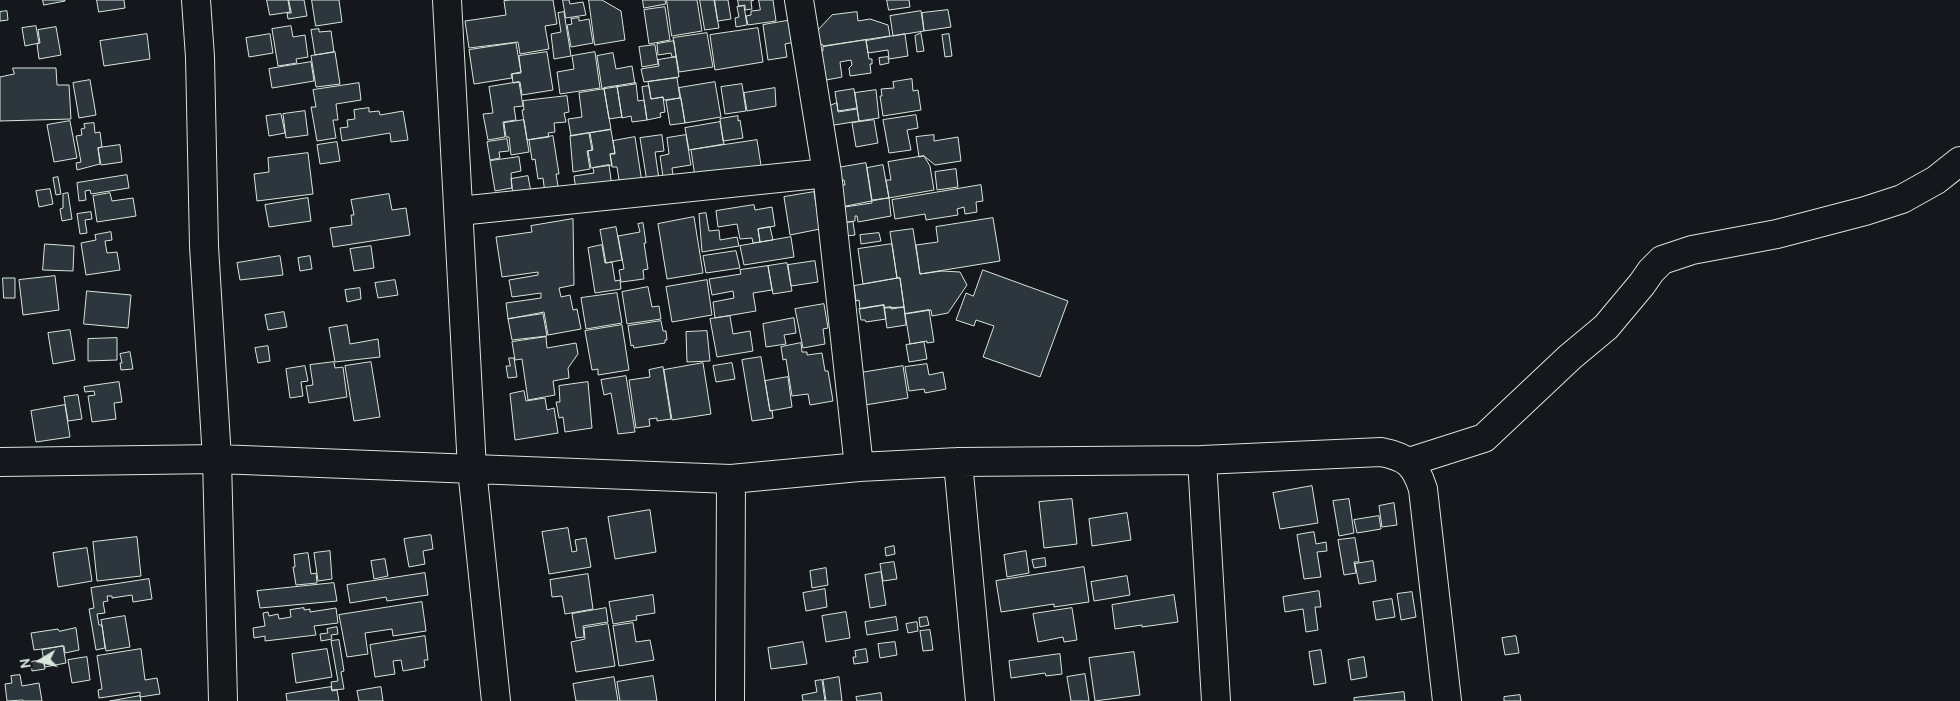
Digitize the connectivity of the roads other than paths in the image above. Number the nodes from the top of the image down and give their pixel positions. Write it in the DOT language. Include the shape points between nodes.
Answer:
graph roads {
  1 [pos="196,0"];
  2 [pos="447,0"];
  3 [pos="799,0"];
  4 [pos="1960,161"];
  5 [pos="827,173"];
  6 [pos="459,211"];
  7 [pos="217,459"];
  8 [pos="1202,460"];
  9 [pos="0,462"];
  10 [pos="958,462"];
  11 [pos="1409,462"];
  12 [pos="859,468"];
  13 [pos="472,469"];
  14 [pos="731,479"];
  15 [pos="223,701"];
  16 [pos="496,701"];
  17 [pos="730,701"];
  18 [pos="980,701"];
  19 [pos="1216,701"];
  20 [pos="1447,701"];
  1 -- 7 [label="street" via="204,246"];
  2 -- 6 [label="street"];
  3 -- 5 [label="street"];
  4 -- 11 [label="street" via="1936,180 1902,199 1777,234 1692,250 1662,260 1606,327 1484,438"];
  5 -- 6 [label="street"];
  5 -- 12 [label="street"];
  6 -- 13 [label="street"];
  7 -- 9 [label="street"];
  7 -- 13 [label="street"];
  7 -- 15 [label="street"];
  8 -- 10 [label="street"];
  8 -- 11 [label="street" via="1381,452 1397,455"];
  8 -- 19 [label="street"];
  10 -- 12 [label="street"];
  10 -- 18 [label="street"];
  11 -- 20 [label="street" via="1419,475 1423,489"];
  12 -- 14 [label="street"];
  13 -- 14 [label="street"];
  13 -- 16 [label="street"];
  14 -- 17 [label="street"];
}
